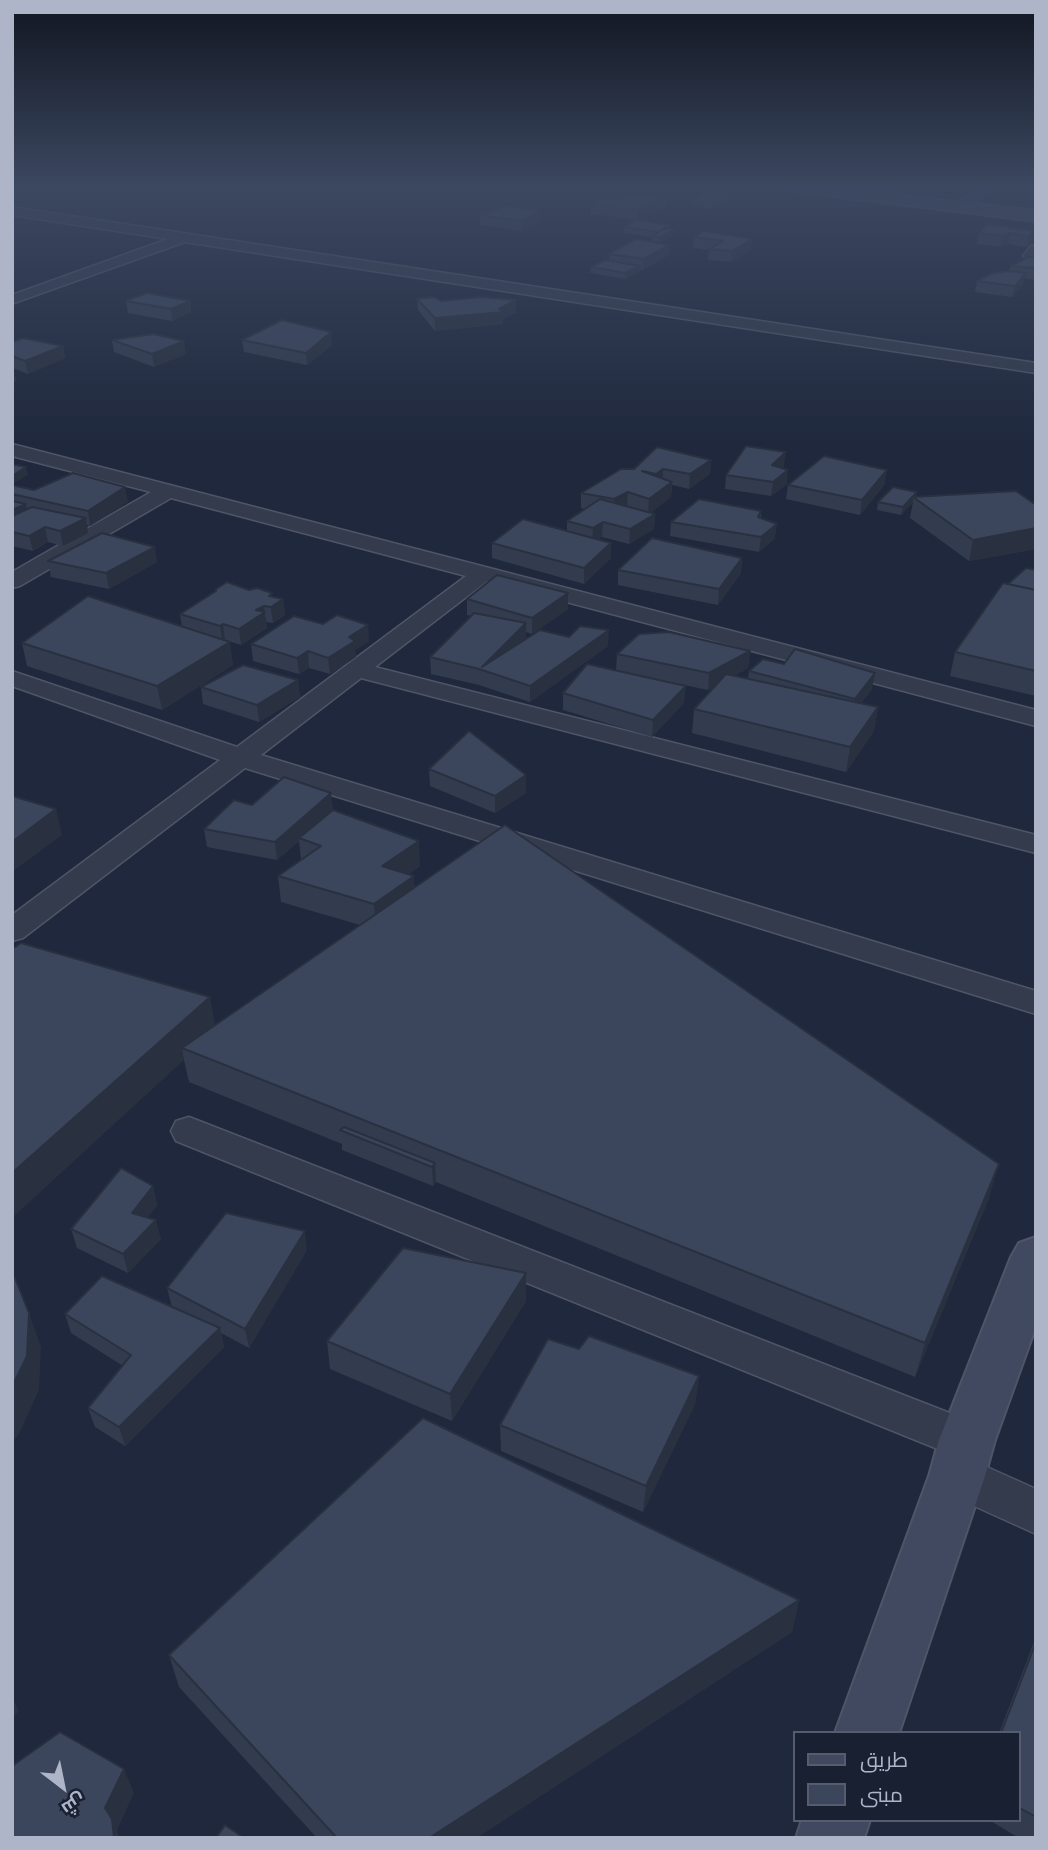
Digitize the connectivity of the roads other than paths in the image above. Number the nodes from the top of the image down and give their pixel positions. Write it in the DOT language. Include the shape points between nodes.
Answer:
graph roads {
  1 [pos="85,273"];
  2 [pos="421,273"];
  3 [pos="14,299"];
  4 [pos="1036,368"];
  5 [pos="12,450"];
  6 [pos="170,490"];
  7 [pos="484,573"];
  8 [pos="12,581"];
  9 [pos="357,670"];
  10 [pos="12,678"];
  11 [pos="1036,718"];
  12 [pos="242,758"];
  13 [pos="1036,844"];
  14 [pos="12,931"];
  15 [pos="1036,1003"];
  16 [pos="189,1131"];
  17 [pos="1036,1257"];
  18 [pos="962,1458"];
  19 [pos="1036,1511"];
  20 [pos="868,1731"];
  1 -- 3 [label="street"];
  2 -- 4 [label="street"];
  5 -- 6 [label="street"];
  6 -- 7 [label="street"];
  6 -- 8 [label="street"];
  7 -- 9 [label="street"];
  7 -- 11 [label="street"];
  9 -- 12 [label="street"];
  9 -- 13 [label="street"];
  10 -- 12 [label="street"];
  12 -- 14 [label="street"];
  12 -- 15 [label="street"];
  16 -- 18 [label="street"];
  17 -- 18 [label="street"];
  18 -- 19 [label="street"];
  18 -- 20 [label="street"];
}
